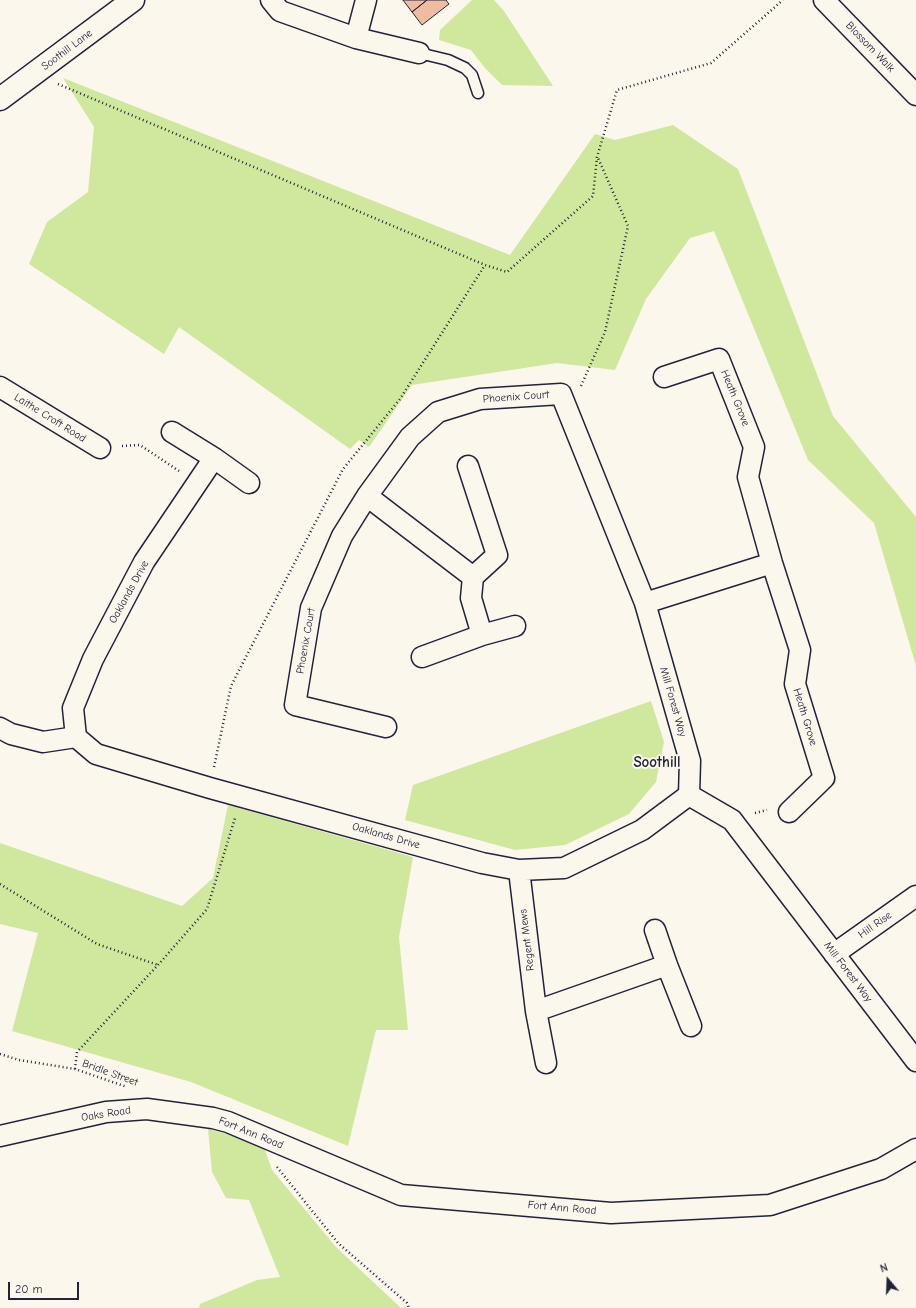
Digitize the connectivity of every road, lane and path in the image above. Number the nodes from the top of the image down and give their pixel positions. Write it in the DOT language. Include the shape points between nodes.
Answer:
graph roads {
  1 [pos="133,0"];
  2 [pos="270,0"];
  3 [pos="366,0"];
  4 [pos="782,0"];
  5 [pos="824,0"];
  6 [pos="356,38"];
  7 [pos="419,53"];
  8 [pos="43,68"];
  9 [pos="478,93"];
  10 [pos="916,95"];
  11 [pos="0,99"];
  12 [pos="597,157"];
  13 [pos="664,377"];
  14 [pos="0,387"];
  15 [pos="561,394"];
  16 [pos="569,414"];
  17 [pos="172,432"];
  18 [pos="100,448"];
  19 [pos="214,458"];
  20 [pos="468,466"];
  21 [pos="198,483"];
  22 [pos="249,483"];
  23 [pos="367,496"];
  24 [pos="772,563"];
  25 [pos="474,577"];
  26 [pos="645,603"];
  27 [pos="515,626"];
  28 [pos="482,635"];
  29 [pos="422,657"];
  30 [pos="386,727"];
  31 [pos="0,728"];
  32 [pos="76,737"];
  33 [pos="689,795"];
  34 [pos="789,812"];
  35 [pos="732,820"];
  36 [pos="518,870"];
  37 [pos="0,884"];
  38 [pos="916,896"];
  39 [pos="655,930"];
  40 [pos="834,954"];
  41 [pos="158,966"];
  42 [pos="667,966"];
  43 [pos="131,995"];
  44 [pos="536,1011"];
  45 [pos="691,1026"];
  46 [pos="0,1054"];
  47 [pos="916,1061"];
  48 [pos="546,1062"];
  49 [pos="75,1069"];
  50 [pos="133,1090"];
  51 [pos="213,1118"];
  52 [pos="0,1136"];
  53 [pos="269,1140"];
  54 [pos="916,1149"];
  55 [pos="409,1308"];
  1 -- 8 [label="main road, Soothill Lane"];
  2 -- 6 [label="street" via="280,12"];
  3 -- 6 [label="street"];
  4 -- 12 [label="path" via="711,63 617,90"];
  5 -- 10 [label="street, Blossom Walk"];
  6 -- 7 [label="street"];
  7 -- 9 [label="lane" via="448,60 465,68 472,75"];
  8 -- 11 [label="main road, Soothill Lane"];
  8 -- 12 [label="path" via="56,84 485,266 507,272 592,196"];
  12 -- 16 [label="path" via="628,226 605,332"];
  13 -- 24 [label="street, Heath Grove" via="719,359 754,447 748,478"];
  14 -- 18 [label="street, Laithe Croft Road"];
  15 -- 16 [label="street, Mill Forest Way"];
  15 -- 23 [label="street, Phoenix Court" via="480,399 438,412 410,437"];
  16 -- 26 [label="street, Mill Forest Way"];
  17 -- 19 [label="street"];
  18 -- 21 [label="path" via="140,444"];
  19 -- 21 [label="street, Oaklands Drive"];
  19 -- 22 [label="street"];
  20 -- 25 [label="street" via="498,555"];
  21 -- 32 [label="street, Oaklands Drive" via="144,562 93,659 73,708"];
  23 -- 25 [label="street"];
  23 -- 30 [label="street, Phoenix Court" via="342,536 311,608 295,705"];
  24 -- 26 [label="street"];
  24 -- 34 [label="street, Heath Grove" via="800,650 795,684 824,778"];
  25 -- 28 [label="street" via="471,598"];
  26 -- 33 [label="street, Mill Forest Way" via="690,761"];
  27 -- 28 [label="street"];
  28 -- 29 [label="street"];
  31 -- 32 [label="street" via="11,734 43,742"];
  32 -- 36 [label="street, Oaklands Drive" via="96,754 109,758 482,863"];
  33 -- 35 [label="street, Mill Forest Way"];
  33 -- 36 [label="street, Oaklands Drive" via="642,830 564,868"];
  34 -- 35 [label="path" via="764,810"];
  35 -- 40 [label="street, Mill Forest Way"];
  36 -- 44 [label="street, Regent Mews"];
  37 -- 41 [label="path" via="97,944"];
  38 -- 40 [label="street, Hill Rise"];
  39 -- 42 [label="street"];
  40 -- 47 [label="street, Mill Forest Way"];
  42 -- 44 [label="street"];
  42 -- 45 [label="street"];
  43 -- 49 [label="path" via="77,1052"];
  44 -- 48 [label="street, Regent Mews"];
  46 -- 49 [label="path, Bridle Street" via="19,1060"];
  49 -- 50 [label="path, Bridle Street"];
  51 -- 52 [label="street, Oaks Road" via="147,1109 113,1112"];
  51 -- 53 [label="street, Fort Ann Road"];
  53 -- 54 [label="street, Fort Ann Road" via="401,1195 611,1212 770,1205 881,1169"];
  53 -- 55 [label="path" via="278,1168 338,1243 407,1303"];
}
